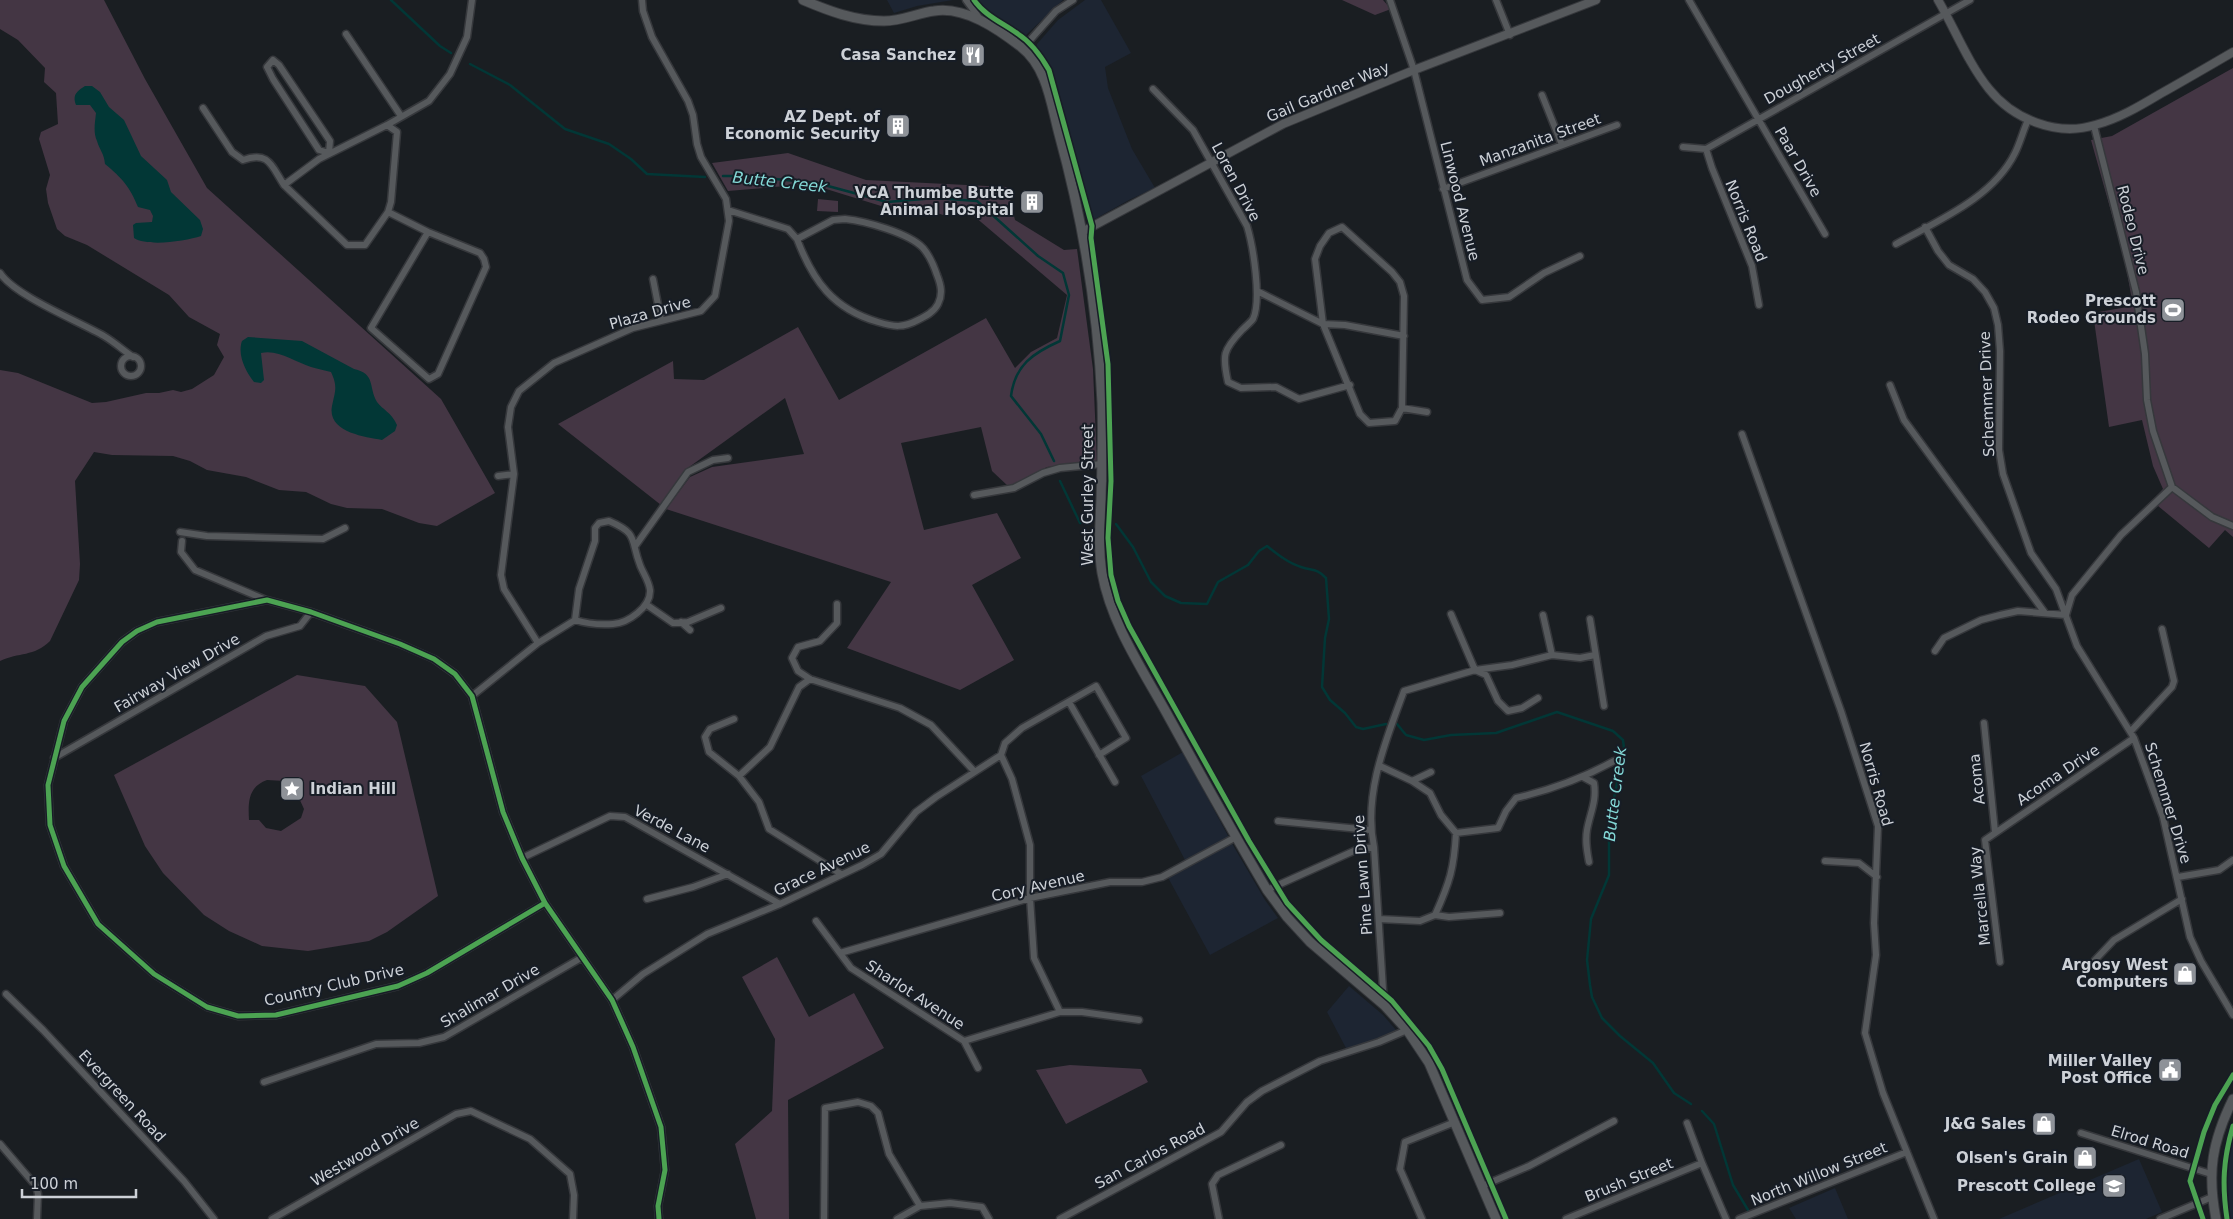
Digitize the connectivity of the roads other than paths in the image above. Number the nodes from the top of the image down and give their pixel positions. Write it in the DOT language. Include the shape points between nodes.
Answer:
graph roads {
  1 [pos="472,0"];
  2 [pos="642,0"];
  3 [pos="803,0"];
  4 [pos="966,0"];
  5 [pos="1072,0"];
  6 [pos="1390,0"];
  7 [pos="1496,0"];
  8 [pos="1596,0"];
  9 [pos="1689,0"];
  10 [pos="1938,0"];
  11 [pos="1970,0"];
  12 [pos="1946,14"];
  13 [pos="981,20"];
  14 [pos="346,34"];
  15 [pos="1510,35"];
  16 [pos="1023,48"];
  17 [pos="2233,52"];
  18 [pos="1414,70"];
  19 [pos="1153,89"];
  20 [pos="1542,95"];
  21 [pos="204,108"];
  22 [pos="401,116"];
  23 [pos="1759,119"];
  24 [pos="2028,120"];
  25 [pos="387,125"];
  26 [pos="1616,125"];
  27 [pos="2094,126"];
  28 [pos="1562,145"];
  29 [pos="1683,147"];
  30 [pos="1706,149"];
  31 [pos="330,154"];
  32 [pos="1212,163"];
  33 [pos="284,185"];
  34 [pos="1443,189"];
  35 [pos="728,210"];
  36 [pos="388,212"];
  37 [pos="1925,227"];
  38 [pos="428,232"];
  39 [pos="1082,232"];
  40 [pos="1825,234"];
  41 [pos="796,239"];
  42 [pos="1896,244"];
  43 [pos="1580,256"];
  44 [pos="0,273"];
  45 [pos="653,279"];
  46 [pos="1257,291"];
  47 [pos="1759,305"];
  48 [pos="661,320"];
  49 [pos="1323,324"];
  50 [pos="1404,336"];
  51 [pos="132,357"];
  52 [pos="1350,385"];
  53 [pos="1890,385"];
  54 [pos="1402,408"];
  55 [pos="1427,412"];
  56 [pos="1742,434"];
  57 [pos="728,458"];
  58 [pos="1102,464"];
  59 [pos="514,474"];
  60 [pos="498,476"];
  61 [pos="2172,487"];
  62 [pos="974,494"];
  63 [pos="2233,526"];
  64 [pos="345,528"];
  65 [pos="180,532"];
  66 [pos="182,541"];
  67 [pos="636,545"];
  68 [pos="267,600"];
  69 [pos="837,604"];
  70 [pos="647,605"];
  71 [pos="721,608"];
  72 [pos="311,612"];
  73 [pos="2045,613"];
  74 [pos="1451,614"];
  75 [pos="1543,615"];
  76 [pos="2066,615"];
  77 [pos="1590,619"];
  78 [pos="575,620"];
  79 [pos="681,622"];
  80 [pos="2162,629"];
  81 [pos="690,630"];
  82 [pos="538,644"];
  83 [pos="1935,651"];
  84 [pos="1552,655"];
  85 [pos="1595,655"];
  86 [pos="1475,670"];
  87 [pos="810,679"];
  88 [pos="472,696"];
  89 [pos="1538,698"];
  90 [pos="1069,702"];
  91 [pos="1604,706"];
  92 [pos="734,719"];
  93 [pos="1984,723"];
  94 [pos="2133,735"];
  95 [pos="1001,755"];
  96 [pos="1099,755"];
  97 [pos="54,758"];
  98 [pos="1614,762"];
  99 [pos="1380,766"];
  100 [pos="974,771"];
  101 [pos="1431,772"];
  102 [pos="740,776"];
  103 [pos="1583,777"];
  104 [pos="1412,781"];
  105 [pos="1114,782"];
  106 [pos="1278,821"];
  107 [pos="1370,830"];
  108 [pos="1456,832"];
  109 [pos="1994,832"];
  110 [pos="1236,837"];
  111 [pos="1374,847"];
  112 [pos="522,858"];
  113 [pos="2233,860"];
  114 [pos="1826,861"];
  115 [pos="1589,862"];
  116 [pos="728,874"];
  117 [pos="841,874"];
  118 [pos="1877,877"];
  119 [pos="2178,877"];
  120 [pos="1267,890"];
  121 [pos="1030,898"];
  122 [pos="647,899"];
  123 [pos="2182,899"];
  124 [pos="545,903"];
  125 [pos="780,904"];
  126 [pos="1500,913"];
  127 [pos="1435,914"];
  128 [pos="1379,919"];
  129 [pos="816,921"];
  130 [pos="840,953"];
  131 [pos="581,958"];
  132 [pos="2095,960"];
  133 [pos="2000,962"];
  134 [pos="6,994"];
  135 [pos="612,1000"];
  136 [pos="1384,1006"];
  137 [pos="1060,1012"];
  138 [pos="2233,1015"];
  139 [pos="1139,1020"];
  140 [pos="1407,1030"];
  141 [pos="964,1041"];
  142 [pos="978,1068"];
  143 [pos="264,1082"];
  144 [pos="2233,1099"];
  145 [pos="1614,1121"];
  146 [pos="1455,1122"];
  147 [pos="1687,1123"];
  148 [pos="2081,1133"];
  149 [pos="0,1144"];
  150 [pos="1281,1144"];
  151 [pos="1907,1152"];
  152 [pos="1702,1163"];
  153 [pos="2211,1174"];
  154 [pos="1482,1186"];
  155 [pos="2212,1197"];
  156 [pos="920,1206"];
  157 [pos="37,1219"];
  158 [pos="214,1219"];
  159 [pos="272,1219"];
  160 [pos="573,1219"];
  161 [pos="659,1219"];
  162 [pos="824,1219"];
  163 [pos="897,1219"];
  164 [pos="989,1219"];
  165 [pos="1060,1219"];
  166 [pos="1219,1219"];
  167 [pos="1422,1219"];
  168 [pos="1496,1219"];
  169 [pos="1566,1219"];
  170 [pos="1726,1219"];
  171 [pos="1739,1219"];
  172 [pos="1934,1219"];
  173 [pos="2160,1219"];
  174 [pos="2216,1219"];
  1 -- 22 [label="street" via="467,37 450,74 429,101"];
  2 -- 35 [label="street, Plaza Drive" via="652,37 688,101 701,156 726,199"];
  3 -- 13 [label="main road, West Gurley Street" via="858,20 887,21 936,10 957,11"];
  4 -- 13 [label="street"];
  5 -- 16 [label="street" via="1056,11"];
  6 -- 18 [label="street, Linwood Avenue"];
  7 -- 15 [label="street"];
  8 -- 15 [label="street, Gail Gardner Way"];
  9 -- 23 [label="street, Paar Drive"];
  10 -- 12 [label="street"];
  11 -- 12 [label="street, Dougherty Street"];
  12 -- 23 [label="street, Dougherty Street"];
  12 -- 24 [label="street" via="1990,89 2005,105"];
  13 -- 16 [label="main road, West Gurley Street"];
  14 -- 22 [label="street"];
  15 -- 18 [label="street, Gail Gardner Way"];
  16 -- 39 [label="main road, West Gurley Street" via="1046,84"];
  17 -- 27 [label="street" via="2140,106"];
  18 -- 32 [label="street, Gail Gardner Way" via="1283,124"];
  18 -- 34 [label="street, Linwood Avenue"];
  19 -- 32 [label="street, Loren Drive" via="1193,130"];
  20 -- 28 [label="street"];
  21 -- 33 [label="street" via="232,152 243,160 255,156 268,160"];
  22 -- 25 [label="street"];
  23 -- 30 [label="street, Dougherty Street"];
  23 -- 40 [label="street, Paar Drive"];
  24 -- 27 [label="street" via="2073,128"];
  24 -- 37 [label="street" via="2014,154 1997,178 1977,196"];
  25 -- 31 [label="street"];
  25 -- 36 [label="street" via="397,132"];
  26 -- 28 [label="street, Manzanita Street"];
  27 -- 61 [label="street, Rodeo Drive" via="2136,292 2153,431"];
  28 -- 34 [label="street, Manzanita Street"];
  29 -- 30 [label="street"];
  30 -- 47 [label="street, Norris Road" via="1752,266"];
  31 -- 31 [label="street" via="330,141 273,60 267,67 273,79 319,150"];
  31 -- 33 [label="street"];
  32 -- 39 [label="street, Gail Gardner Way"];
  32 -- 46 [label="street, Loren Drive" via="1247,226"];
  33 -- 36 [label="street" via="347,244 365,244"];
  34 -- 43 [label="street, Linwood Avenue" via="1467,280 1482,300 1509,297 1544,273"];
  35 -- 41 [label="street" via="788,229"];
  35 -- 48 [label="street, Plaza Drive" via="715,296 701,311"];
  36 -- 38 [label="street"];
  37 -- 42 [label="street"];
  37 -- 76 [label="street, Schemmer Drive" via="1949,264 1972,279 1994,308 2000,351 1999,450 2003,474 2031,553 2056,589"];
  38 -- 38 [label="street" via="480,253 486,267 438,374 429,379 371,328"];
  39 -- 58 [label="main road, West Gurley Street" via="1097,334"];
  41 -- 41 [label="street" via="816,279 831,296 855,314 902,327 930,313 938,305 942,289 937,274 926,253 914,241 845,219 833,220"];
  44 -- 51 [label="street" via="20,291 105,337"];
  45 -- 48 [label="street"];
  46 -- 49 [label="street"];
  46 -- 52 [label="street, Loren Drive" via="1253,318 1227,346 1223,362 1228,382 1241,388 1276,387 1299,398"];
  48 -- 59 [label="street, Plaza Drive" via="633,328 554,363 519,392 511,407 508,427"];
  49 -- 50 [label="street"];
  49 -- 50 [label="street" via="1316,259 1329,234 1342,227 1400,282 1404,296"];
  49 -- 52 [label="street"];
  50 -- 54 [label="street"];
  52 -- 54 [label="street" via="1360,414 1369,423 1395,421"];
  53 -- 73 [label="street" via="1904,420"];
  54 -- 55 [label="street"];
  56 -- 118 [label="street, Norris Road" via="1841,711 1878,826"];
  57 -- 67 [label="street" via="713,460 688,472"];
  58 -- 62 [label="street" via="1060,468 1014,488"];
  58 -- 110 [label="main road, West Gurley Street" via="1099,543 1102,574 1110,604 1141,668"];
  59 -- 60 [label="street"];
  59 -- 82 [label="street, Plaza Drive" via="501,575 504,589"];
  61 -- 63 [label="street" via="2212,517"];
  61 -- 76 [label="street" via="2121,535 2072,595"];
  64 -- 65 [label="street" via="323,539 207,536"];
  66 -- 68 [label="street" via="181,552 196,570"];
  67 -- 70 [label="street" via="639,564 650,591"];
  67 -- 78 [label="street" via="626,528 609,521 599,523 595,528 595,541 580,589"];
  68 -- 72 [label="street, Country Club Drive"];
  68 -- 97 [label="street, Country Club Drive" via="156,622 122,642 82,687 64,721"];
  69 -- 87 [label="street" via="837,623 820,641 798,647 792,658 798,671"];
  70 -- 78 [label="street" via="616,624 591,625"];
  70 -- 79 [label="street" via="673,623"];
  71 -- 79 [label="street"];
  72 -- 88 [label="street, Country Club Drive" via="434,659 455,674"];
  72 -- 97 [label="street, Fairway View Drive" via="300,626 266,636"];
  73 -- 76 [label="street"];
  73 -- 83 [label="street" via="2018,611 1981,620 1944,638"];
  74 -- 86 [label="street"];
  75 -- 84 [label="street"];
  76 -- 94 [label="street, Schemmer Drive" via="2077,646"];
  77 -- 85 [label="street"];
  78 -- 82 [label="street"];
  79 -- 81 [label="street"];
  80 -- 94 [label="street, Acoma Drive" via="2174,681"];
  82 -- 88 [label="street"];
  84 -- 85 [label="street" via="1580,658"];
  84 -- 86 [label="street, Pine Lawn Drive"];
  85 -- 91 [label="street"];
  86 -- 89 [label="street" via="1486,675 1498,701 1508,711 1522,708"];
  86 -- 99 [label="street, Pine Lawn Drive" via="1404,691"];
  87 -- 100 [label="street" via="900,708 930,725"];
  87 -- 102 [label="street" via="799,687 770,747"];
  88 -- 112 [label="street, Country Club Drive" via="502,812"];
  90 -- 95 [label="street, Grace Avenue" via="1022,728 1005,743"];
  90 -- 96 [label="street"];
  90 -- 96 [label="street, Grace Avenue" via="1096,686 1126,738"];
  92 -- 102 [label="street" via="710,729 705,736 709,752"];
  93 -- 109 [label="street, Acoma"];
  94 -- 109 [label="street, Acoma Drive"];
  94 -- 119 [label="street, Schemmer Drive" via="2162,817"];
  95 -- 100 [label="street, Grace Avenue"];
  95 -- 121 [label="street" via="1012,778 1030,845"];
  96 -- 105 [label="street"];
  97 -- 124 [label="street, Country Club Drive" via="48,785 50,825 64,866 98,924 154,974 207,1007 238,1016 276,1015 398,986 427,973"];
  98 -- 103 [label="street"];
  99 -- 104 [label="street"];
  99 -- 107 [label="street, Pine Lawn Drive" via="1371,799"];
  100 -- 117 [label="street, Grace Avenue" via="916,812 881,854"];
  101 -- 104 [label="street"];
  102 -- 117 [label="street" via="759,802 769,829"];
  103 -- 108 [label="street" via="1516,798 1498,828"];
  103 -- 115 [label="street" via="1594,782 1596,795 1585,845"];
  104 -- 108 [label="street" via="1430,793 1441,815"];
  106 -- 107 [label="street"];
  107 -- 111 [label="street, Pine Lawn Drive"];
  108 -- 127 [label="street" via="1450,882"];
  109 -- 133 [label="street, Marcella Way" via="1984,840"];
  110 -- 120 [label="main road, West Gurley Street"];
  110 -- 121 [label="street, Cory Avenue" via="1162,877 1142,882 1110,882"];
  111 -- 120 [label="street" via="1356,850"];
  111 -- 128 [label="street, Pine Lawn Drive"];
  112 -- 116 [label="street, Verde Lane" via="610,816 625,817"];
  112 -- 124 [label="street, Country Club Drive"];
  113 -- 119 [label="street" via="2219,870"];
  114 -- 118 [label="street" via="1859,863"];
  116 -- 122 [label="street"];
  116 -- 125 [label="street, Verde Lane"];
  117 -- 125 [label="street, Grace Avenue"];
  118 -- 151 [label="street, Norris Road" via="1876,955 1865,1033 1876,1074"];
  119 -- 123 [label="street, Schemmer Drive"];
  120 -- 136 [label="main road, West Gurley Street" via="1310,942"];
  121 -- 130 [label="street, Cory Avenue"];
  121 -- 137 [label="street" via="1034,958"];
  123 -- 132 [label="street" via="2114,940"];
  123 -- 138 [label="street, Schemmer Drive" via="2190,937"];
  124 -- 131 [label="street, Country Club Drive"];
  125 -- 135 [label="street, Grace Avenue" via="707,934 643,974"];
  126 -- 127 [label="street" via="1449,917"];
  127 -- 128 [label="street" via="1420,921"];
  128 -- 136 [label="street, Pine Lawn Drive"];
  129 -- 130 [label="street, Sharlot Avenue"];
  130 -- 141 [label="street, Sharlot Avenue" via="851,968"];
  131 -- 135 [label="street, Country Club Drive" via="599,978"];
  131 -- 143 [label="street, Shalimar Drive" via="444,1037 419,1043 376,1044"];
  134 -- 158 [label="street, Evergreen Road" via="184,1181"];
  135 -- 161 [label="street, Country Club Drive" via="662,1127 665,1170 658,1206"];
  136 -- 140 [label="main road, West Gurley Street"];
  137 -- 139 [label="street"];
  137 -- 141 [label="street"];
  140 -- 146 [label="main road, West Gurley Street" via="1429,1063"];
  140 -- 165 [label="street, San Carlos Road" via="1320,1061 1262,1091 1247,1102 1220,1132"];
  141 -- 142 [label="street"];
  144 -- 153 [label="main road" via="2213,1150"];
  145 -- 154 [label="street" via="1529,1166"];
  146 -- 154 [label="main road, West Gurley Street"];
  146 -- 167 [label="street" via="1405,1142 1400,1169"];
  147 -- 152 [label="street"];
  148 -- 153 [label="street, Elrod Road"];
  149 -- 157 [label="street" via="36,1186"];
  150 -- 166 [label="street" via="1218,1175 1212,1184"];
  151 -- 171 [label="street, North Willow Street"];
  151 -- 172 [label="street, Norris Road"];
  152 -- 169 [label="street, Brush Street"];
  152 -- 170 [label="street"];
  153 -- 155 [label="main road"];
  154 -- 168 [label="main road, West Gurley Street"];
  155 -- 173 [label="street"];
  155 -- 174 [label="main road"];
  156 -- 162 [label="street" via="889,1154 878,1113 871,1106 858,1102 825,1108"];
  156 -- 163 [label="street"];
  156 -- 164 [label="street" via="950,1203 982,1207"];
  159 -- 160 [label="street, Westwood Drive" via="456,1114 471,1111 530,1139 570,1174 574,1195"];
}
